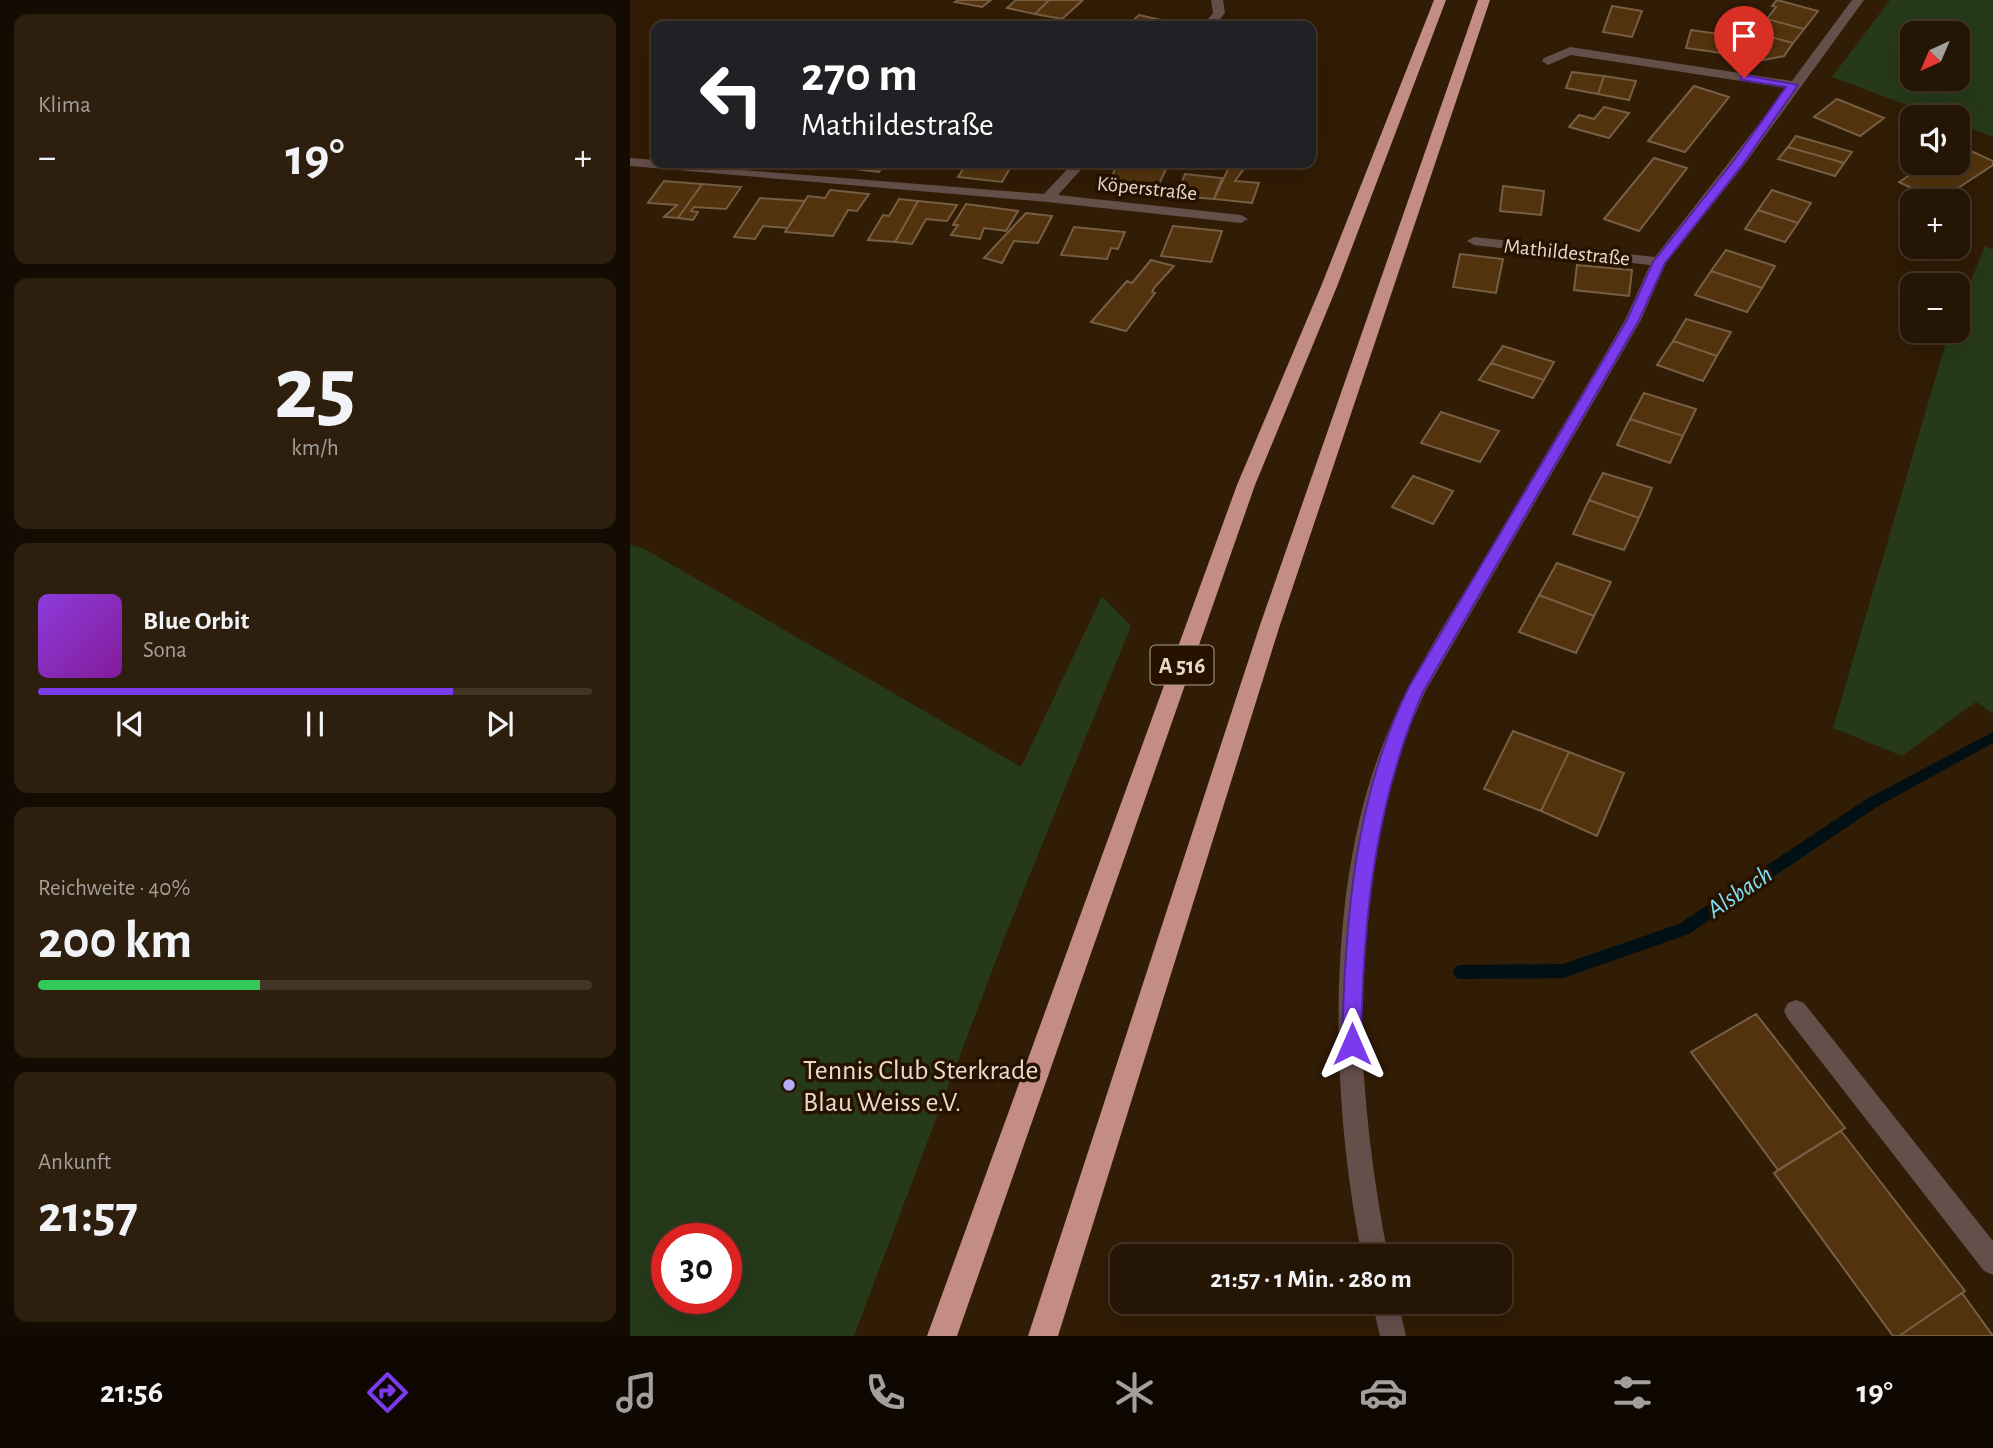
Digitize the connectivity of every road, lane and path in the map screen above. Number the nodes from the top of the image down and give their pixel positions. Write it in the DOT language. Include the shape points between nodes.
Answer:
graph roads {
  1 [pos="1217,0"];
  2 [pos="1440,0"];
  3 [pos="1485,0"];
  4 [pos="1858,0"];
  5 [pos="1212,21"];
  6 [pos="1548,61"];
  7 [pos="1793,85"];
  8 [pos="630,163"];
  9 [pos="651,165"];
  10 [pos="690,168"];
  11 [pos="1075,168"];
  12 [pos="1047,198"];
  13 [pos="1241,219"];
  14 [pos="1474,241"];
  15 [pos="1659,262"];
  16 [pos="1796,1012"];
  17 [pos="1372,1244"];
  18 [pos="1993,1262"];
  19 [pos="1388,1314"];
  20 [pos="942,1336"];
  21 [pos="1043,1336"];
  22 [pos="1393,1336"];
  1 -- 5 [label="street" via="1221,9"];
  2 -- 20 [label="highway, A 516" via="1246,485"];
  3 -- 21 [label="highway, A 516" via="1269,628"];
  4 -- 7 [label="street, Mathildestraße"];
  6 -- 7 [label="street" via="1570,51"];
  7 -- 15 [label="street, Mathildestraße"];
  8 -- 9 [label="street, Köperstraße"];
  10 -- 12 [label="street, Köperstraße"];
  11 -- 12 [label="street"];
  12 -- 13 [label="street, Köperstraße"];
  14 -- 15 [label="street, Mathildestraße"];
  15 -- 17 [label="street, Mathildestraße" via="1633,320 1416,690 1379,787 1353,947 1351,1020 1363,1203"];
  16 -- 18 [label="street"];
  19 -- 22 [label="street"];
}
